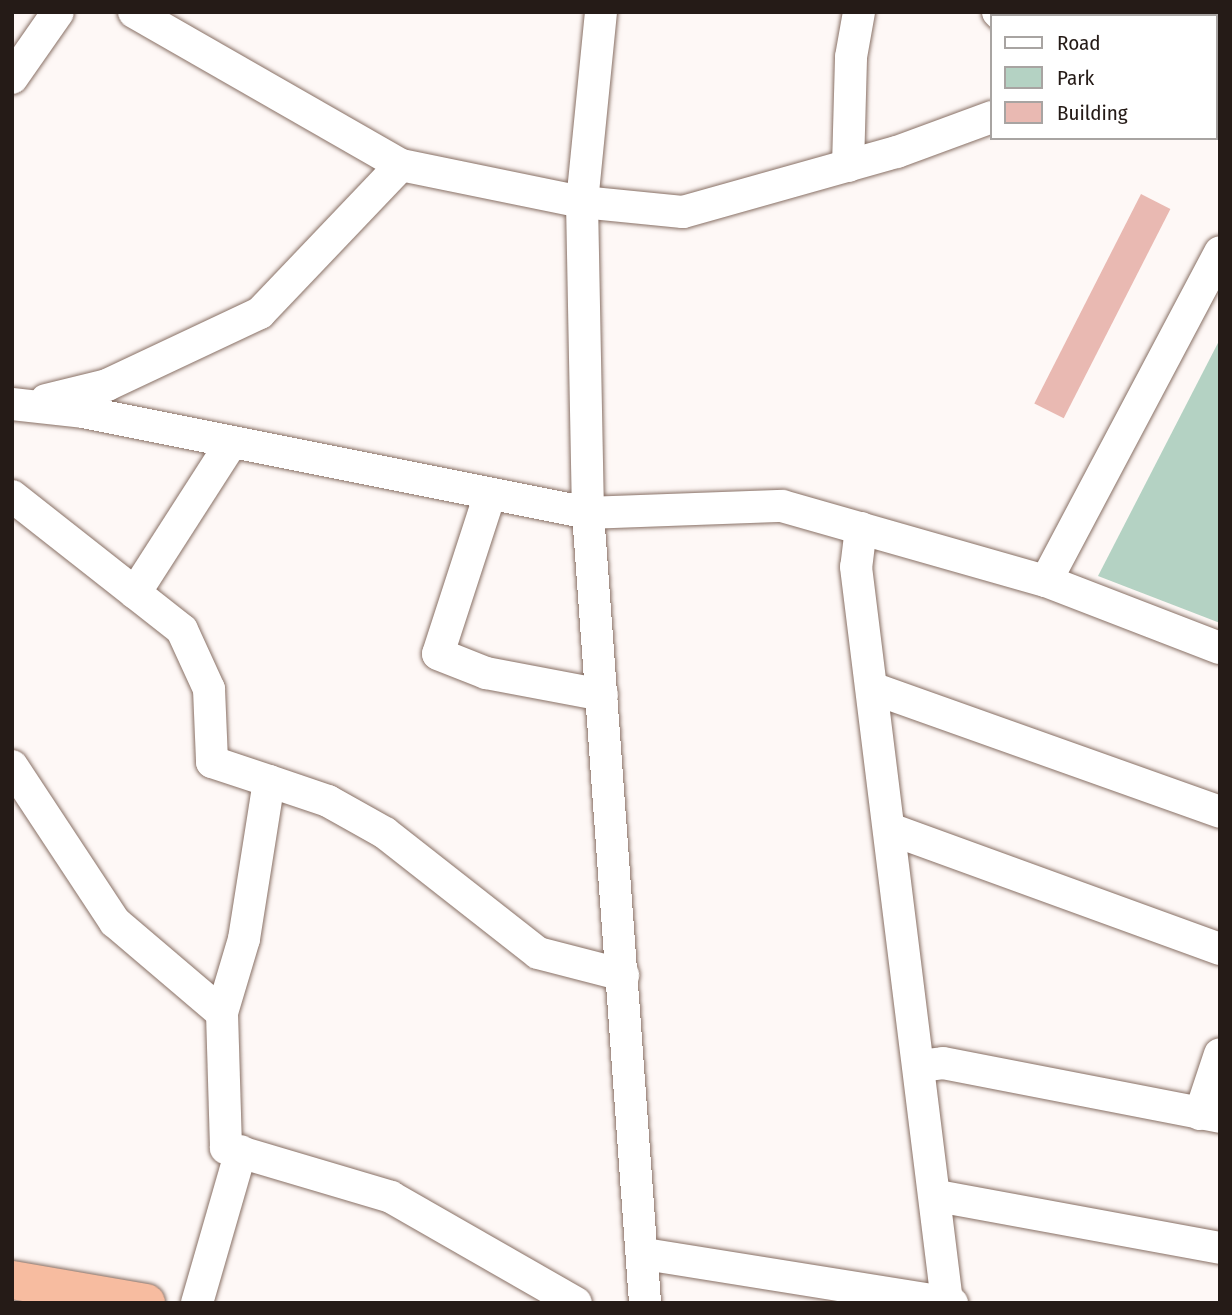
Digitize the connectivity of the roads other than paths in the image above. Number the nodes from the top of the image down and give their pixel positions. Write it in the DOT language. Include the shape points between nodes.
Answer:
graph roads {
  1 [pos="58,12"];
  2 [pos="134,12"];
  3 [pos="601,12"];
  4 [pos="859,12"];
  5 [pos="12,78"];
  6 [pos="990,118"];
  7 [pos="401,166"];
  8 [pos="848,166"];
  9 [pos="582,202"];
  10 [pos="1220,252"];
  11 [pos="16,410"];
  12 [pos="232,442"];
  13 [pos="491,494"];
  14 [pos="12,496"];
  15 [pos="588,513"];
  16 [pos="861,528"];
  17 [pos="1046,581"];
  18 [pos="135,593"];
  19 [pos="1220,648"];
  20 [pos="872,688"];
  21 [pos="601,695"];
  22 [pos="12,766"];
  23 [pos="269,781"];
  24 [pos="1220,812"];
  25 [pos="890,829"];
  26 [pos="1220,949"];
  27 [pos="623,975"];
  28 [pos="222,1013"];
  29 [pos="1220,1054"];
  30 [pos="920,1066"];
  31 [pos="1210,1116"];
  32 [pos="241,1151"];
  33 [pos="937,1196"];
  34 [pos="1220,1248"];
  35 [pos="645,1254"];
  36 [pos="12,1280"];
  37 [pos="950,1302"];
  38 [pos="146,1303"];
  39 [pos="197,1303"];
  40 [pos="576,1303"];
  41 [pos="645,1303"];
  1 -- 5 [label="street"];
  2 -- 7 [label="street"];
  3 -- 9 [label="street"];
  4 -- 8 [label="street" via="850,57"];
  6 -- 8 [label="street"];
  7 -- 9 [label="street"];
  7 -- 11 [label="street" via="260,313 107,385"];
  8 -- 9 [label="street" via="683,212"];
  9 -- 15 [label="street"];
  10 -- 17 [label="street"];
  11 -- 12 [label="street"];
  12 -- 13 [label="street"];
  12 -- 18 [label="street"];
  13 -- 15 [label="street"];
  13 -- 21 [label="street" via="438,654 486,673"];
  14 -- 18 [label="street"];
  15 -- 16 [label="street" via="782,506"];
  15 -- 21 [label="street"];
  16 -- 17 [label="street"];
  16 -- 20 [label="street" via="856,566"];
  17 -- 19 [label="street"];
  18 -- 23 [label="street" via="182,630 209,689 212,762"];
  20 -- 24 [label="street"];
  20 -- 25 [label="street"];
  21 -- 27 [label="street"];
  22 -- 28 [label="street" via="115,922"];
  23 -- 27 [label="street" via="328,801 385,833 538,954"];
  23 -- 28 [label="street" via="244,939"];
  25 -- 26 [label="street"];
  25 -- 30 [label="street"];
  27 -- 35 [label="street"];
  28 -- 32 [label="street" via="226,1148"];
  29 -- 31 [label="street"];
  30 -- 31 [label="street" via="943,1063"];
  30 -- 33 [label="street"];
  32 -- 39 [label="street"];
  32 -- 40 [label="street" via="391,1197"];
  33 -- 34 [label="street"];
  33 -- 37 [label="street"];
  35 -- 37 [label="street"];
  35 -- 41 [label="street"];
  36 -- 38 [label="highway"];
}
